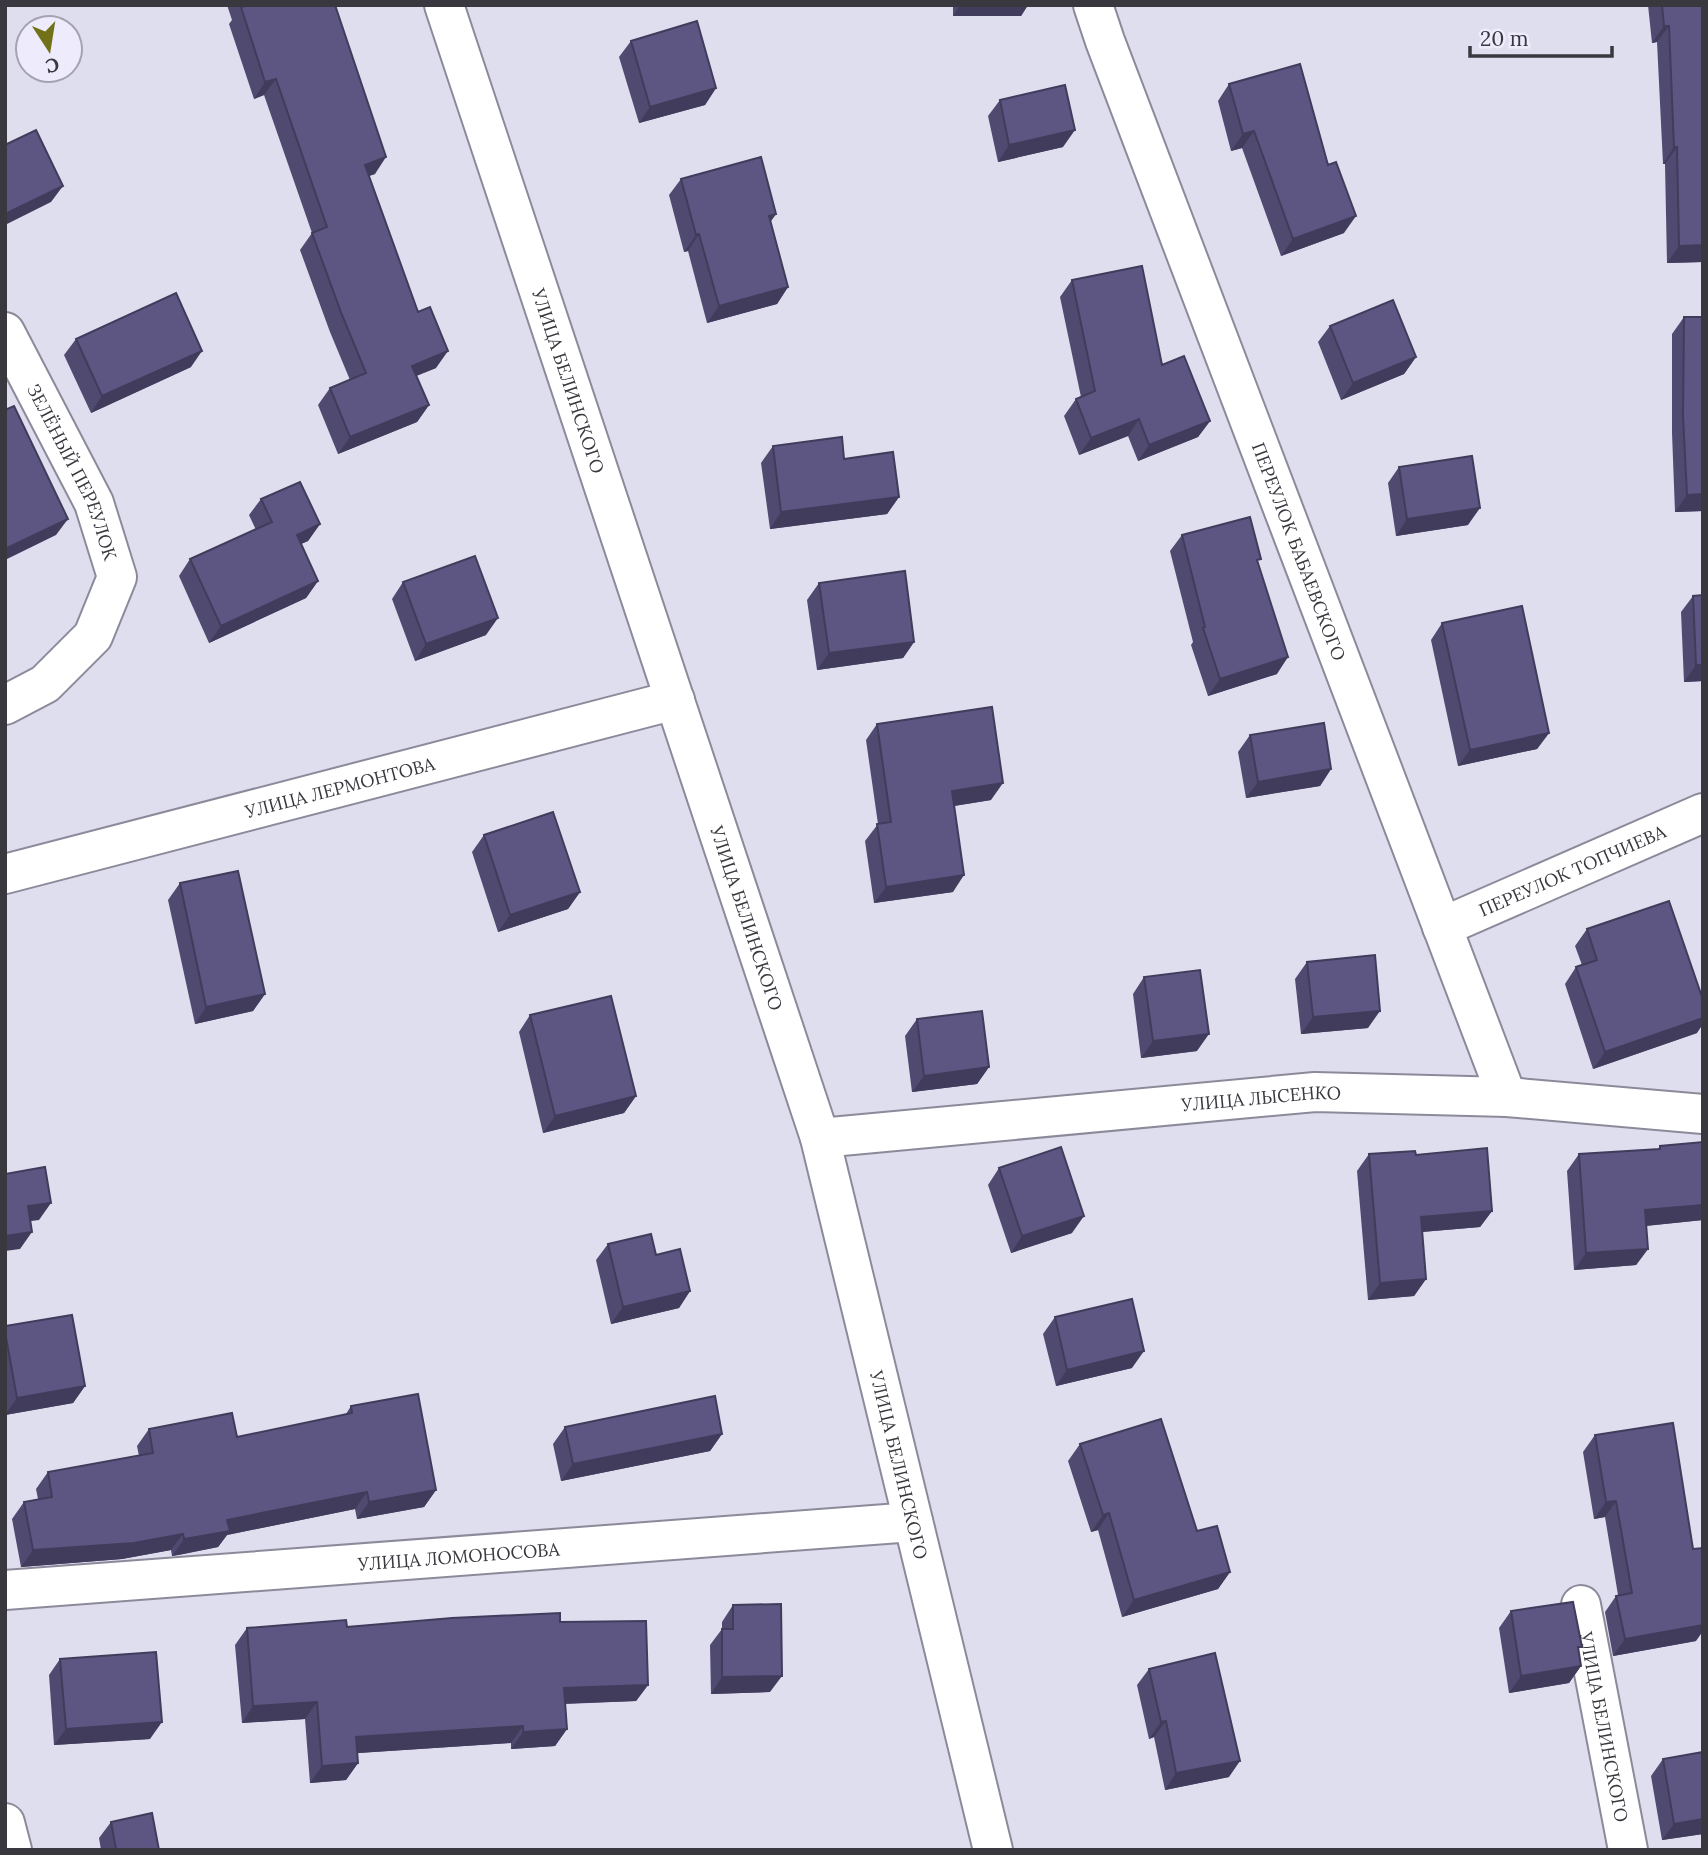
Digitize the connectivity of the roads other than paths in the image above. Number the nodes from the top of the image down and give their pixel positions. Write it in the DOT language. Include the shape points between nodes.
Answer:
graph roads {
  1 [pos="444,5"];
  2 [pos="1093,5"];
  3 [pos="5,332"];
  4 [pos="675,699"];
  5 [pos="5,705"];
  6 [pos="1703,813"];
  7 [pos="5,874"];
  8 [pos="1442,927"];
  9 [pos="1507,1097"];
  10 [pos="1703,1114"];
  11 [pos="820,1139"];
  12 [pos="913,1521"];
  13 [pos="5,1590"];
  14 [pos="1581,1605"];
  15 [pos="5,1823"];
  16 [pos="12,1850"];
  17 [pos="993,1850"];
  18 [pos="1628,1850"];
  1 -- 4 [label="street, УЛИЦА БЕЛИНСКОГО"];
  2 -- 8 [label="street, ПЕРЕУЛОК БАБАЕВСКОГО"];
  3 -- 5 [label="street, ЗЕЛЁНЫЙ ПЕРЕУЛОК" via="94,503 117,577 93,636 45,684"];
  4 -- 7 [label="street, УЛИЦА ЛЕРМОНТОВА"];
  4 -- 11 [label="street, УЛИЦА БЕЛИНСКОГО"];
  6 -- 8 [label="street, ПЕРЕУЛОК ТОПЧИЕВА"];
  8 -- 9 [label="street, ПЕРЕУЛОК БАБАЕВСКОГО"];
  9 -- 10 [label="street, УЛИЦА ЛЫСЕНКО"];
  9 -- 11 [label="street, УЛИЦА ЛЫСЕНКО" via="1315,1092"];
  11 -- 12 [label="street, УЛИЦА БЕЛИНСКОГО"];
  12 -- 13 [label="street, УЛИЦА ЛОМОНОСОВА"];
  12 -- 17 [label="street, УЛИЦА БЕЛИНСКОГО"];
  14 -- 18 [label="street, УЛИЦА БЕЛИНСКОГО"];
  15 -- 16 [label="street"];
}
